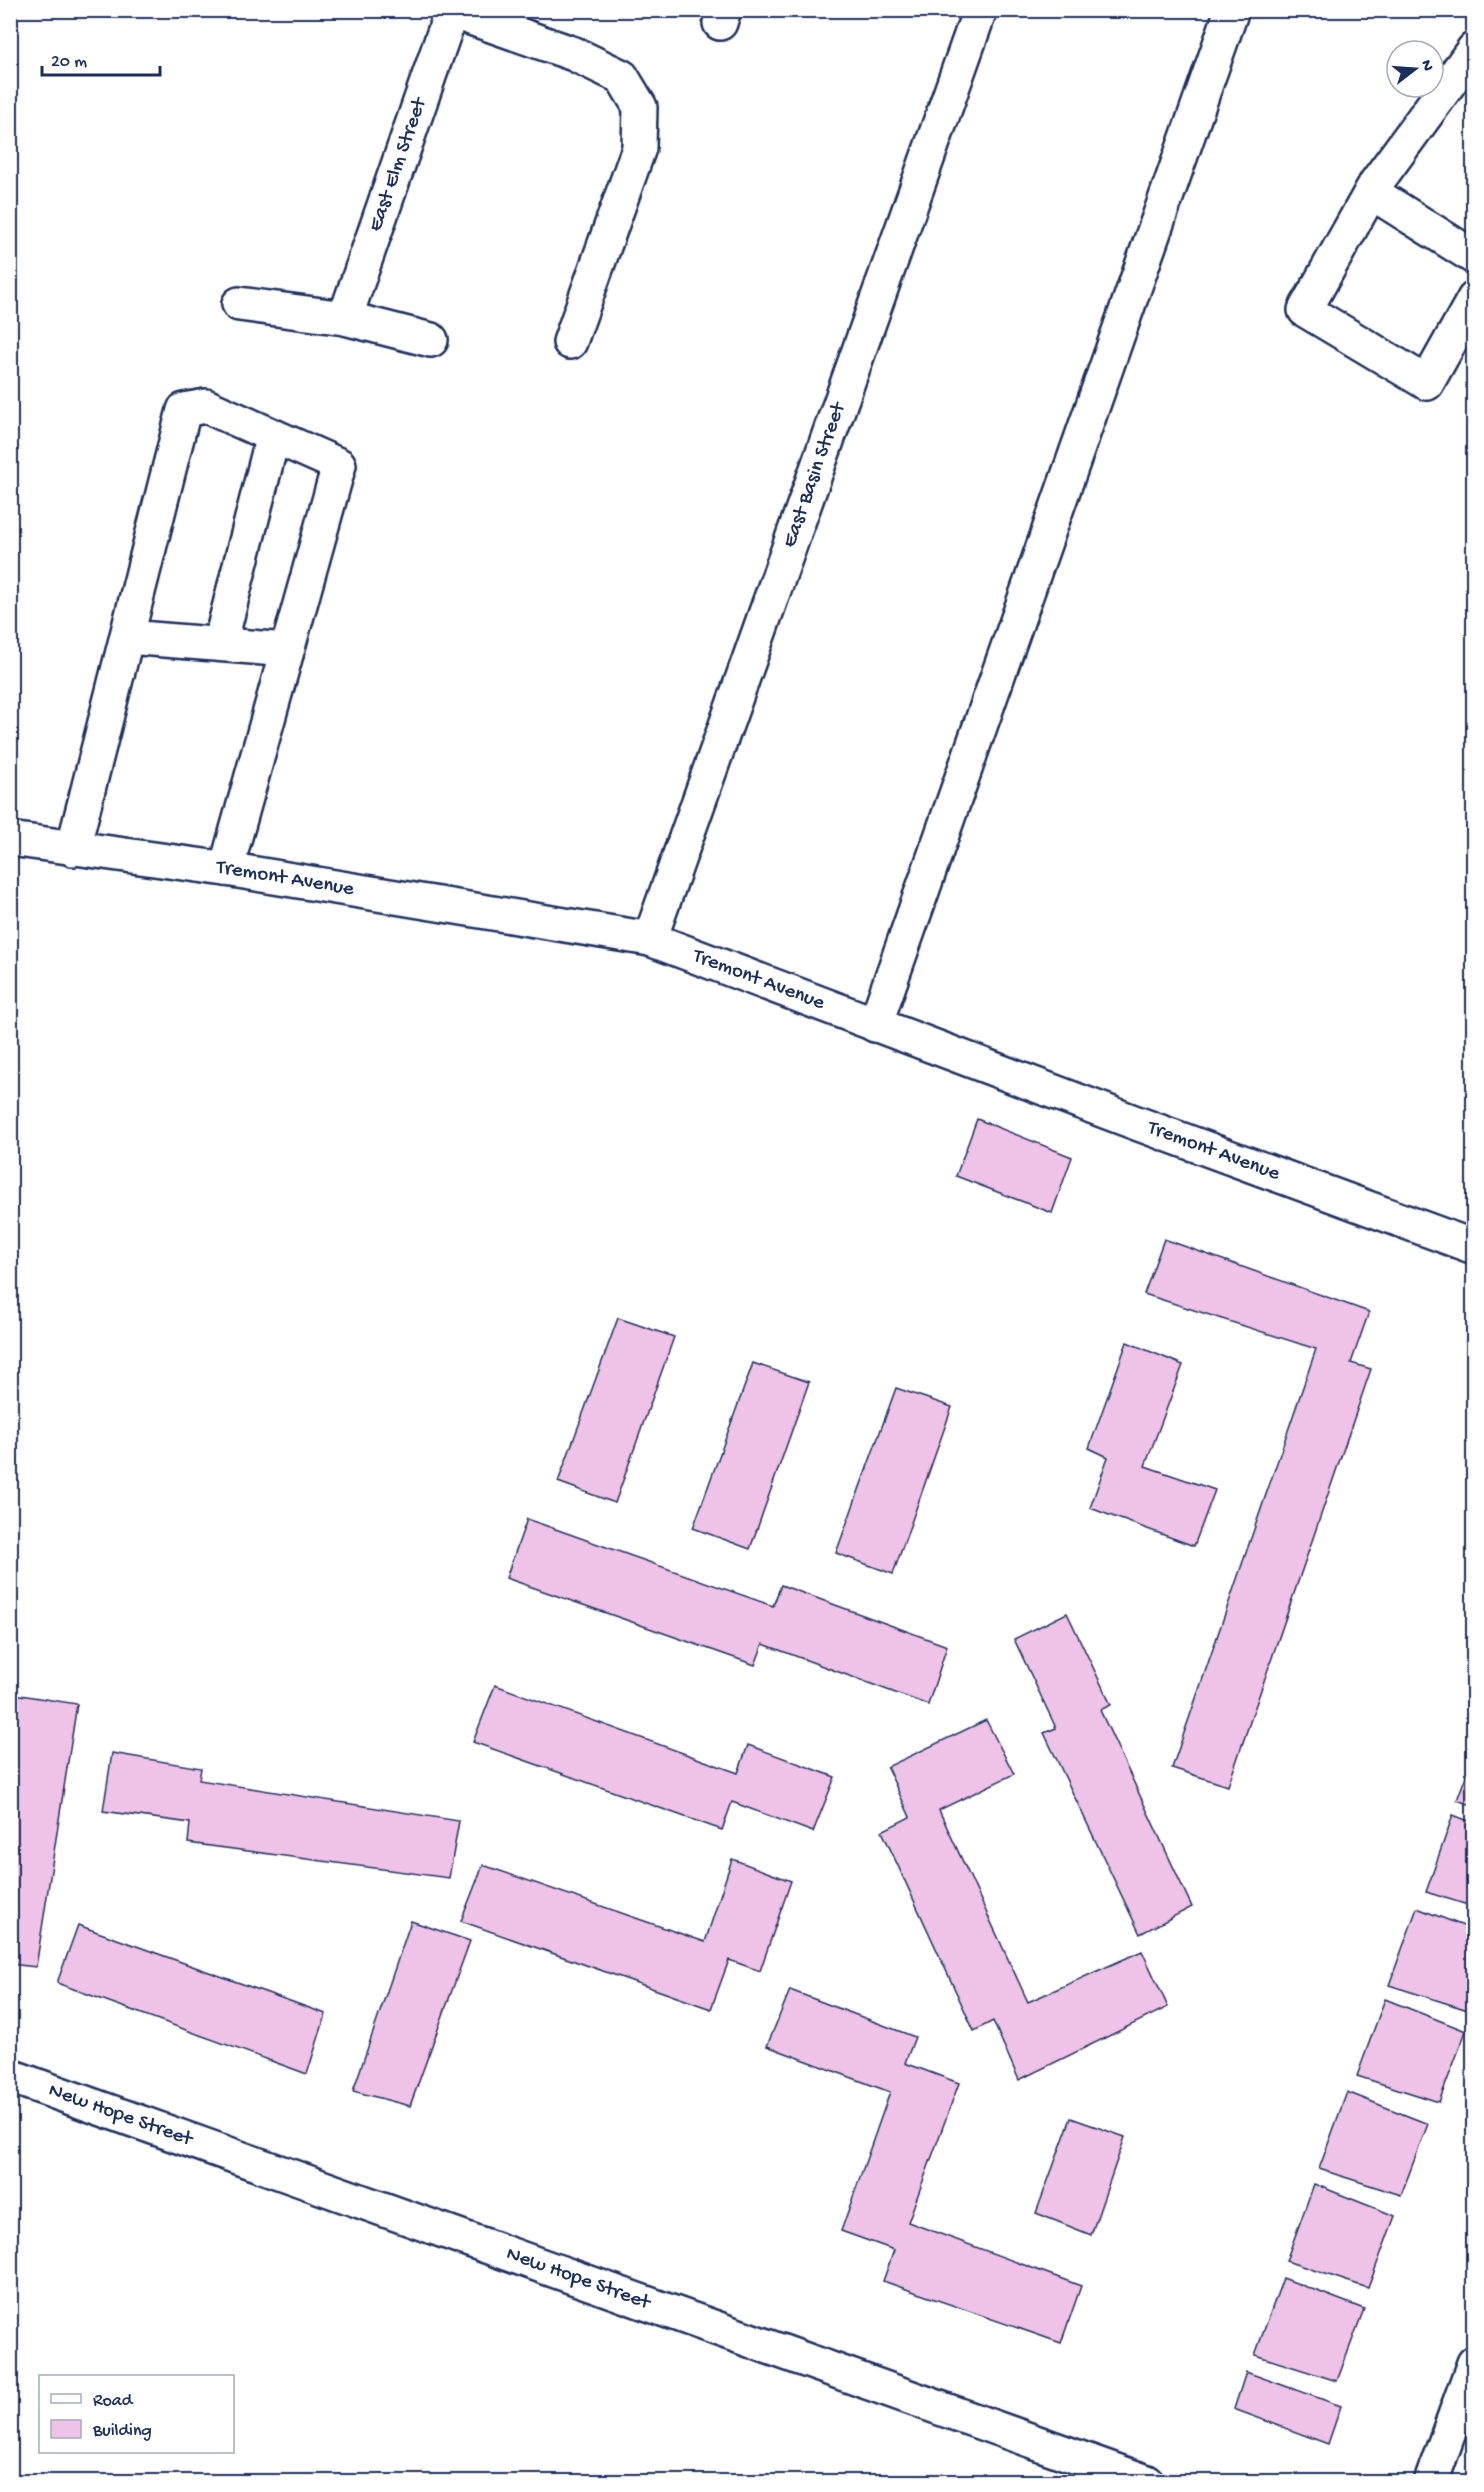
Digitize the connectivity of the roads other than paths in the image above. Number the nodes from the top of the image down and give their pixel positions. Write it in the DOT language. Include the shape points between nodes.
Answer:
graph roads {
  1 [pos="980,10"];
  2 [pos="1232,10"];
  3 [pos="452,11"];
  4 [pos="1473,49"];
  5 [pos="1371,192"];
  6 [pos="1473,257"];
  7 [pos="1473,299"];
  8 [pos="239,304"];
  9 [pos="345,318"];
  10 [pos="431,340"];
  11 [pos="570,342"];
  12 [pos="273,436"];
  13 [pos="127,637"];
  14 [pos="220,644"];
  15 [pos="287,650"];
  16 [pos="10,839"];
  17 [pos="73,849"];
  18 [pos="226,869"];
  19 [pos="650,939"];
  20 [pos="875,1025"];
  21 [pos="1473,1247"];
  22 [pos="10,2076"];
  23 [pos="1473,2363"];
  24 [pos="1147,2481"];
  25 [pos="1431,2481"];
  1 -- 19 [label="street, East Basin Street"];
  2 -- 20 [label="street"];
  3 -- 9 [label="street, East Elm Street"];
  3 -- 11 [label="street" via="574,54 622,77 640,107 639,148"];
  4 -- 5 [label="street"];
  5 -- 6 [label="street"];
  5 -- 7 [label="street" via="1305,310 1427,382"];
  8 -- 9 [label="street"];
  9 -- 10 [label="street"];
  12 -- 13 [label="street" via="206,406 184,410"];
  12 -- 14 [label="street"];
  12 -- 15 [label="street" via="339,465"];
  13 -- 14 [label="street"];
  13 -- 17 [label="street"];
  14 -- 15 [label="street"];
  15 -- 18 [label="street"];
  16 -- 17 [label="street, Tremont Avenue"];
  17 -- 18 [label="street, Tremont Avenue"];
  18 -- 19 [label="street, Tremont Avenue"];
  19 -- 20 [label="street, Tremont Avenue"];
  20 -- 21 [label="street, Tremont Avenue"];
  22 -- 24 [label="street, New Hope Street"];
  23 -- 25 [label="street"];
}
